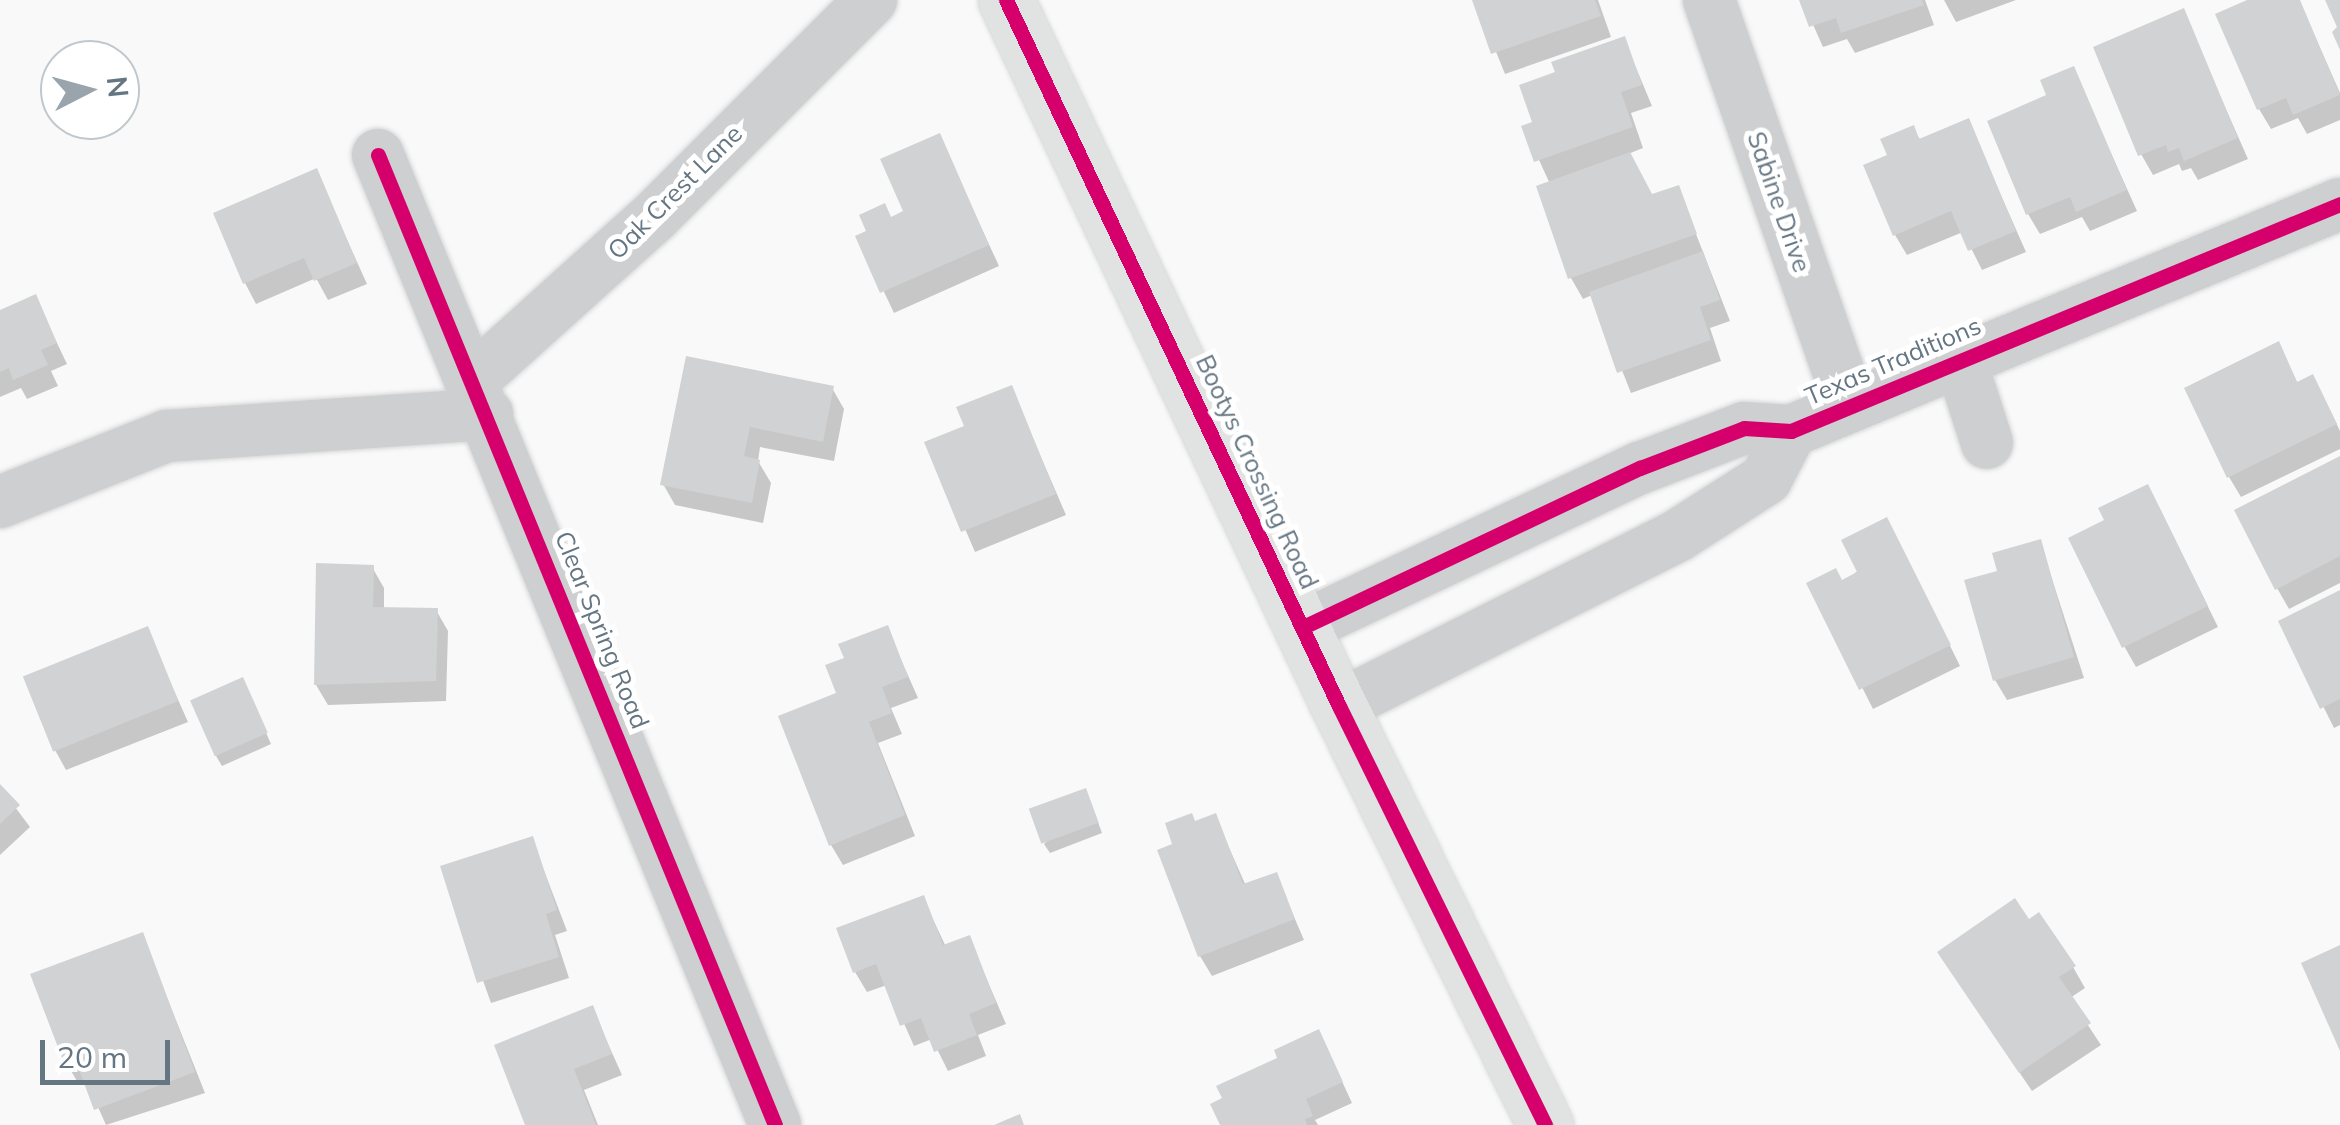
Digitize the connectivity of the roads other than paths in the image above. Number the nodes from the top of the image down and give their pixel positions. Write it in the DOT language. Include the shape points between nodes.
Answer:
graph roads {
  1 [pos="871,0"];
  2 [pos="1006,0"];
  3 [pos="1710,0"];
  4 [pos="378,155"];
  5 [pos="2336,216"];
  6 [pos="1960,359"];
  7 [pos="481,397"];
  8 [pos="1850,404"];
  9 [pos="1791,431"];
  10 [pos="1987,443"];
  11 [pos="0,502"];
  12 [pos="1303,627"];
  13 [pos="1339,706"];
  14 [pos="775,1125"];
  15 [pos="1545,1125"];
  1 -- 7 [label="street, Oak Crest Lane"];
  2 -- 12 [label="street, Bootys Crossing Road"];
  3 -- 8 [label="street, Sabine Drive"];
  4 -- 7 [label="street, Clear Spring Road"];
  5 -- 6 [label="street, Texas Traditions"];
  6 -- 8 [label="street, Texas Traditions"];
  6 -- 10 [label="street"];
  7 -- 11 [label="street" via="167,436"];
  7 -- 14 [label="street, Clear Spring Road"];
  8 -- 9 [label="street, Texas Traditions"];
  9 -- 12 [label="street, Texas Traditions" via="1744,428 1640,468"];
  9 -- 13 [label="street, Texas Traditions" via="1766,479 1677,536"];
  12 -- 13 [label="street, Bootys Crossing Road"];
  13 -- 15 [label="street, Bootys Crossing Road"];
}
